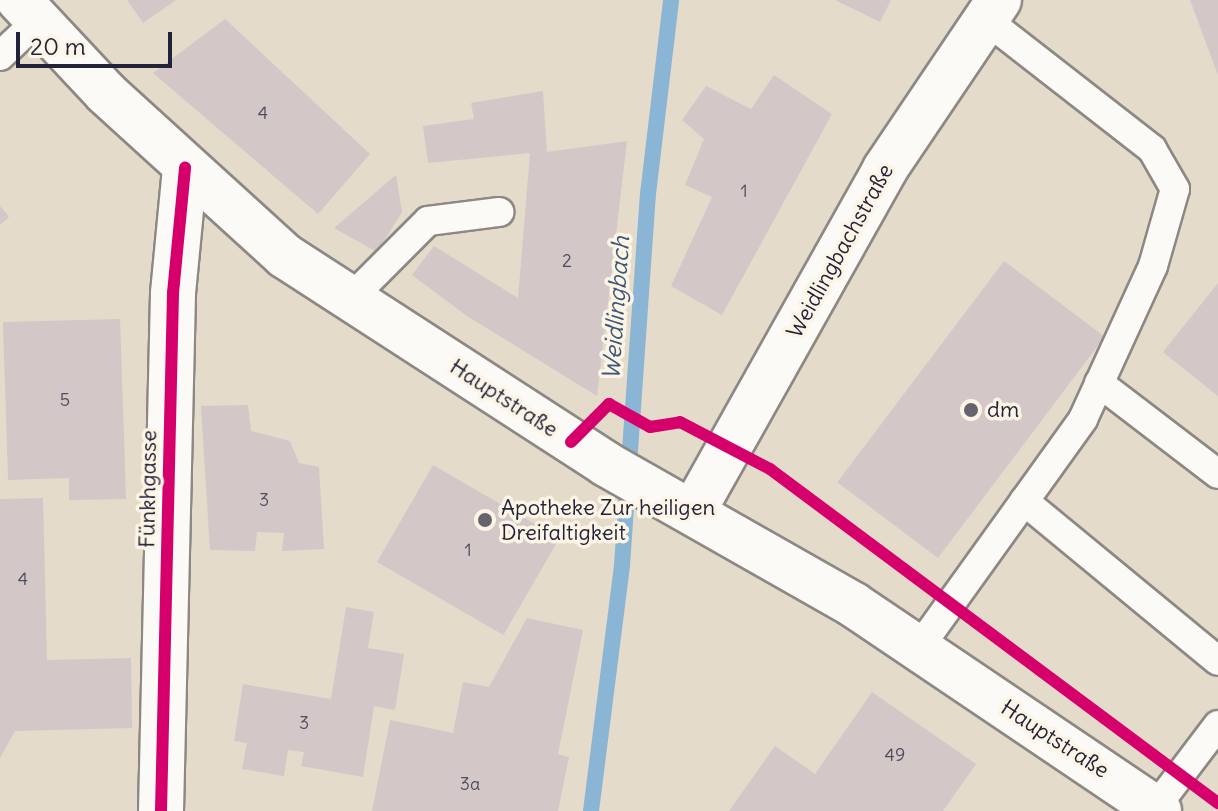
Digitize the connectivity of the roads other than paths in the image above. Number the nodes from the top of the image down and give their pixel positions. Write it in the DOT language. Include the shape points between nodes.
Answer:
graph roads {
  1 [pos="992,10"];
  2 [pos="27,11"];
  3 [pos="0,56"];
  4 [pos="185,168"];
  5 [pos="499,212"];
  6 [pos="350,299"];
  7 [pos="1099,383"];
  8 [pos="1218,474"];
  9 [pos="1024,501"];
  10 [pos="694,510"];
  11 [pos="918,649"];
  12 [pos="1218,661"];
  13 [pos="1218,725"];
  14 [pos="1157,809"];
  15 [pos="161,811"];
  1 -- 7 [label="lane" via="1152,149 1175,189 1153,266"];
  1 -- 10 [label="main road, Weidlingbachstraße" via="885,169"];
  2 -- 3 [label="lane"];
  2 -- 4 [label="main road, Hauptstraße"];
  4 -- 6 [label="main road, Hauptstraße" via="285,256"];
  4 -- 15 [label="main road, Fünkhgasse" via="173,293"];
  5 -- 6 [label="lane" via="428,221"];
  6 -- 10 [label="main road, Hauptstraße" via="606,464"];
  7 -- 8 [label="lane"];
  7 -- 9 [label="lane" via="1083,419"];
  9 -- 11 [label="lane"];
  9 -- 12 [label="lane"];
  10 -- 11 [label="main road, Hauptstraße"];
  11 -- 14 [label="main road, Hauptstraße"];
  13 -- 14 [label="lane"];
}
